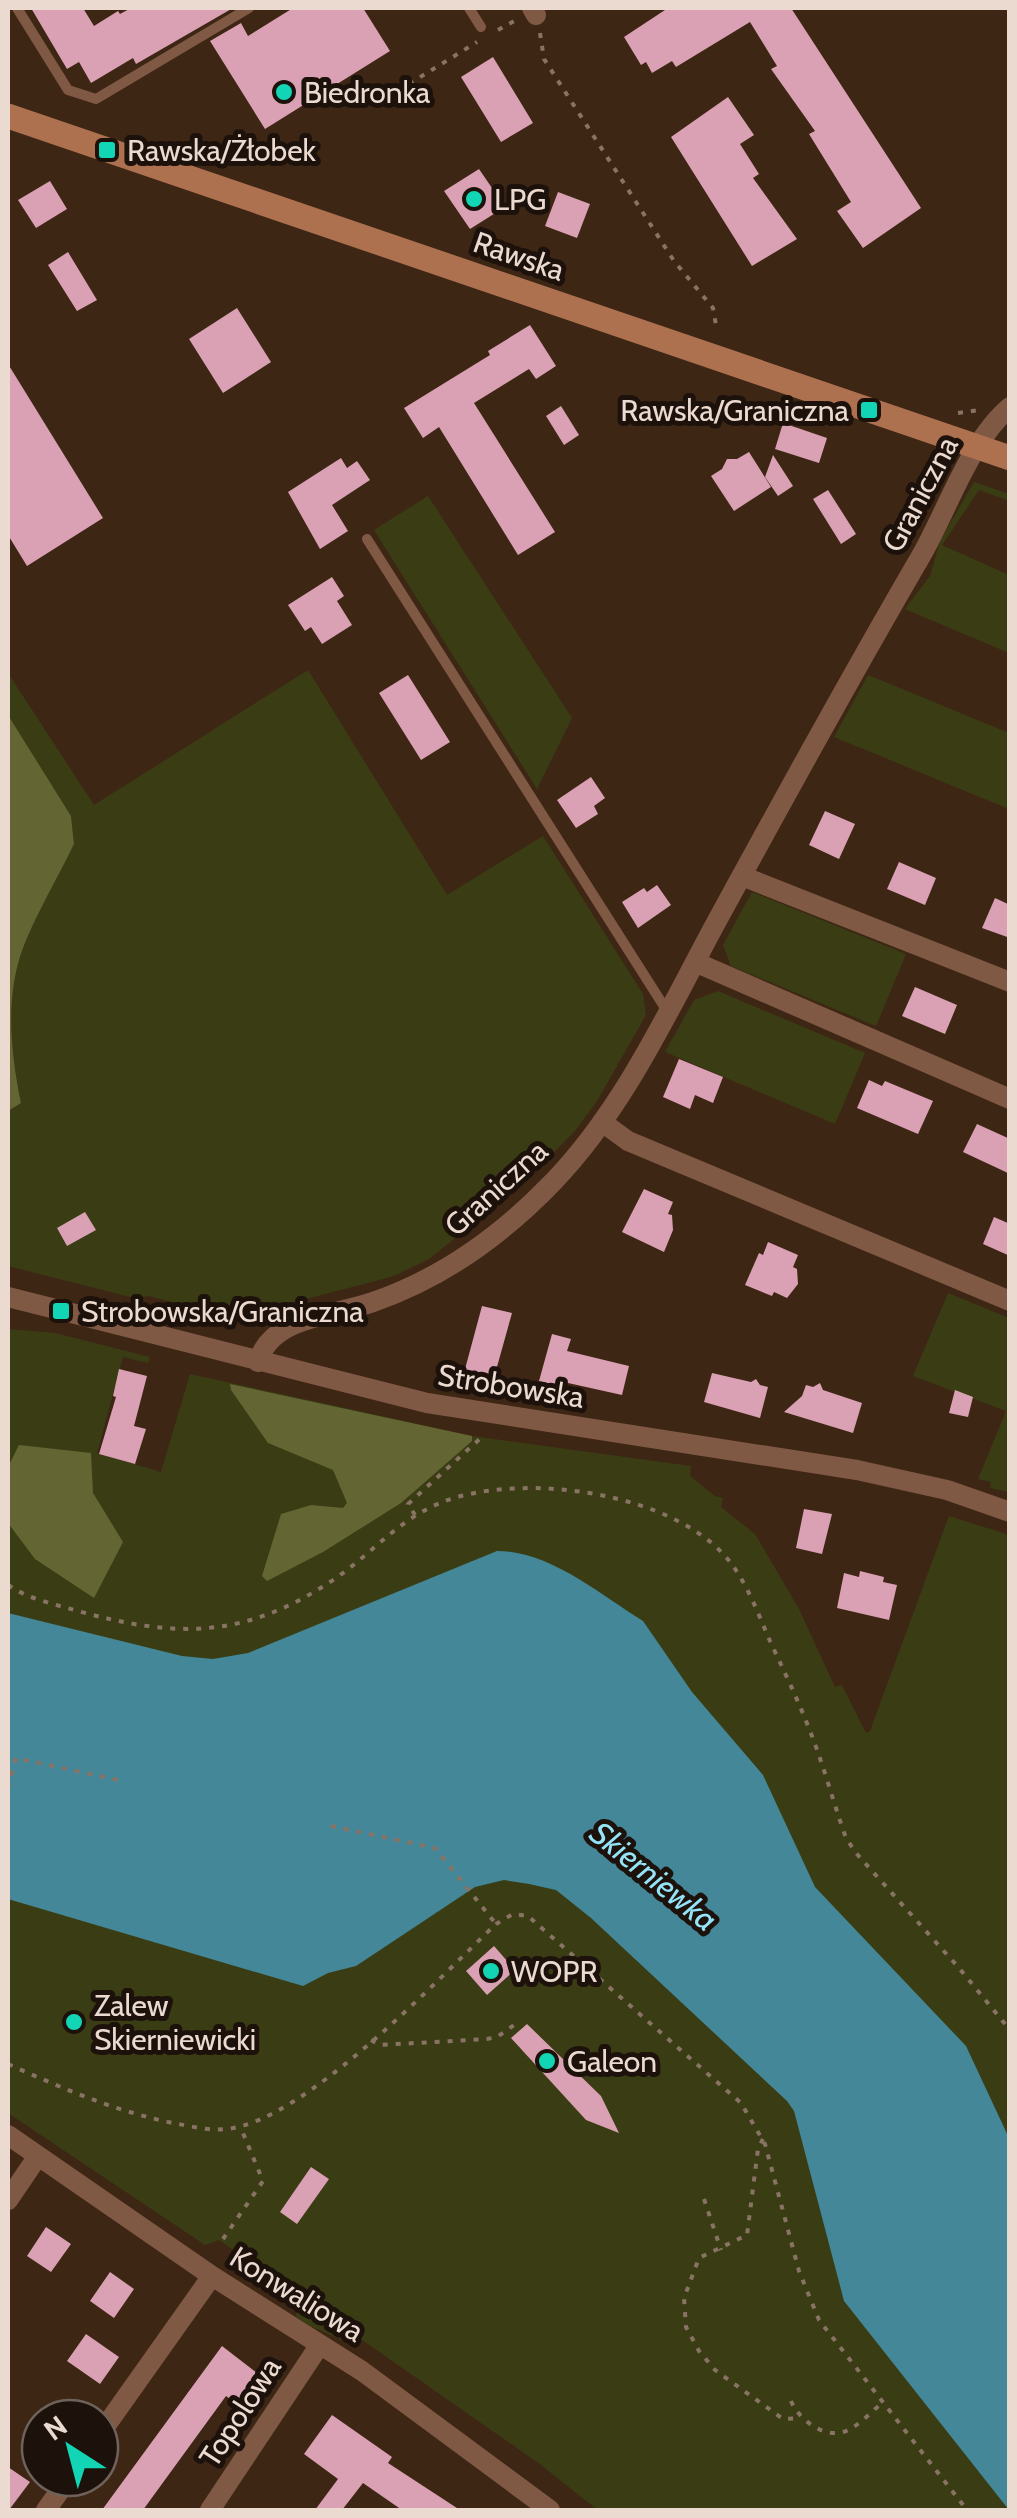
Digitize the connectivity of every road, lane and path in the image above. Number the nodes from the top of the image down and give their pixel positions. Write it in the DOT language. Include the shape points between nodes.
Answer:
graph roads {
  1 [pos="17,8"];
  2 [pos="249,8"];
  3 [pos="469,8"];
  4 [pos="539,10"];
  5 [pos="481,27"];
  6 [pos="496,31"];
  7 [pos="482,40"];
  8 [pos="409,84"];
  9 [pos="8,116"];
  10 [pos="719,341"];
  11 [pos="1010,407"];
  12 [pos="978,447"];
  13 [pos="1010,458"];
  14 [pos="368,540"];
  15 [pos="742,876"];
  16 [pos="695,962"];
  17 [pos="1010,982"];
  18 [pos="668,1012"];
  19 [pos="1010,1099"];
  20 [pos="602,1122"];
  21 [pos="8,1297"];
  22 [pos="1010,1302"];
  23 [pos="258,1362"];
  24 [pos="495,1415"];
  25 [pos="1010,1512"];
  26 [pos="415,1514"];
  27 [pos="8,1584"];
  28 [pos="123,1781"];
  29 [pos="8,1788"];
  30 [pos="331,1826"];
  31 [pos="496,1924"];
  32 [pos="514,2025"];
  33 [pos="1010,2030"];
  34 [pos="371,2040"];
  35 [pos="8,2064"];
  36 [pos="240,2126"];
  37 [pos="8,2136"];
  38 [pos="762,2139"];
  39 [pos="38,2156"];
  40 [pos="704,2199"];
  41 [pos="8,2200"];
  42 [pos="223,2239"];
  43 [pos="720,2248"];
  44 [pos="212,2276"];
  45 [pos="319,2346"];
  46 [pos="791,2400"];
  47 [pos="882,2403"];
  48 [pos="120,2406"];
  49 [pos="800,2418"];
  50 [pos="210,2510"];
  51 [pos="550,2510"];
  52 [pos="967,2510"];
  1 -- 2 [label="lane" via="68,90 96,99"];
  3 -- 5 [label="lane"];
  4 -- 6 [label="path"];
  4 -- 10 [label="path" via="544,60 674,261 713,308"];
  7 -- 8 [label="path"];
  9 -- 12 [label="street, Rawska"];
  11 -- 12 [label="street, Graniczna"];
  12 -- 13 [label="street, Rawska"];
  12 -- 15 [label="street, Graniczna"];
  14 -- 18 [label="lane"];
  15 -- 16 [label="street, Graniczna"];
  15 -- 17 [label="street"];
  16 -- 18 [label="street, Graniczna"];
  16 -- 19 [label="street"];
  18 -- 20 [label="street, Graniczna"];
  20 -- 22 [label="street" via="628,1141"];
  20 -- 23 [label="street, Graniczna" via="554,1181 476,1250 393,1295 292,1325 268,1342"];
  21 -- 23 [label="street, Strobowska"];
  23 -- 24 [label="street, Strobowska"];
  24 -- 25 [label="street, Strobowska" via="857,1470"];
  24 -- 26 [label="path" via="490,1429 408,1504"];
  26 -- 27 [label="path" via="332,1582 268,1614 219,1628 178,1631 115,1621"];
  26 -- 33 [label="path" via="493,1490 582,1494 646,1504 718,1548 742,1581 810,1730 846,1838"];
  28 -- 29 [label="path" via="16,1758"];
  30 -- 31 [label="path" via="436,1848"];
  31 -- 34 [label="path"];
  31 -- 38 [label="path" via="521,1914 542,1925 741,2103"];
  32 -- 34 [label="path" via="487,2039 380,2045"];
  34 -- 36 [label="path" via="274,2115"];
  35 -- 36 [label="path" via="123,2112 205,2129"];
  36 -- 42 [label="path" via="264,2181"];
  37 -- 39 [label="street, Konwaliowa"];
  38 -- 43 [label="path" via="747,2235"];
  38 -- 47 [label="path" via="813,2308"];
  39 -- 41 [label="street"];
  39 -- 44 [label="street, Konwaliowa"];
  40 -- 43 [label="path"];
  43 -- 49 [label="path" via="699,2258 687,2284 684,2314 692,2340 715,2370 773,2412 789,2421"];
  44 -- 45 [label="street, Konwaliowa"];
  44 -- 48 [label="street"];
  45 -- 50 [label="street, Topolowa"];
  45 -- 51 [label="street, Konwaliowa" via="362,2370"];
  46 -- 49 [label="path"];
  47 -- 49 [label="path" via="840,2433"];
  47 -- 52 [label="path"];
}
